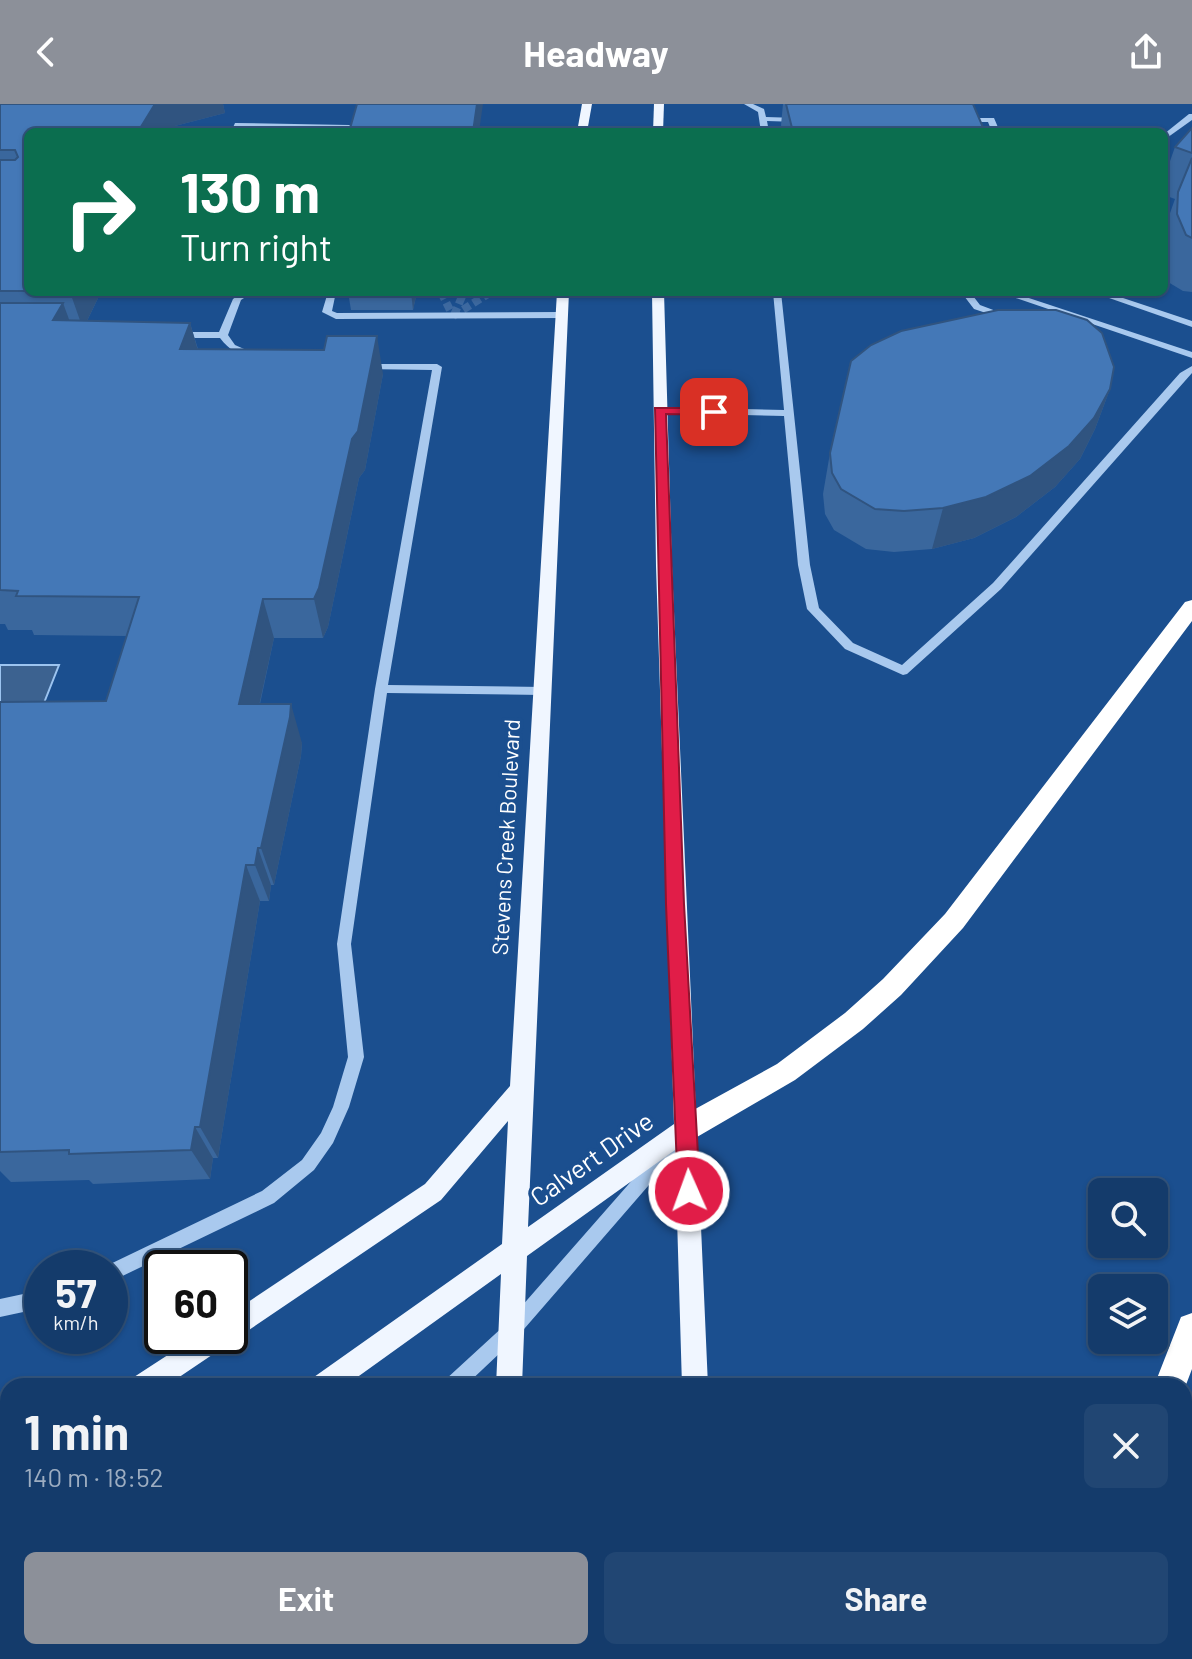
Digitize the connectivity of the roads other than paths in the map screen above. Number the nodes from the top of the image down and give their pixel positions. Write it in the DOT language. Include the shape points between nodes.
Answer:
graph roads {
  1 [pos="587,104"];
  2 [pos="659,104"];
  3 [pos="748,104"];
  4 [pos="1192,116"];
  5 [pos="763,119"];
  6 [pos="803,120"];
  7 [pos="945,120"];
  8 [pos="349,127"];
  9 [pos="237,128"];
  10 [pos="583,128"];
  11 [pos="658,128"];
  12 [pos="764,128"];
  13 [pos="994,128"];
  14 [pos="1168,135"];
  15 [pos="235,296"];
  16 [pos="331,296"];
  17 [pos="563,296"];
  18 [pos="658,296"];
  19 [pos="777,296"];
  20 [pos="968,296"];
  21 [pos="1014,296"];
  22 [pos="1108,296"];
  23 [pos="562,315"];
  24 [pos="1016,320"];
  25 [pos="1192,324"];
  26 [pos="168,335"];
  27 [pos="223,335"];
  28 [pos="1192,355"];
  29 [pos="269,361"];
  30 [pos="358,366"];
  31 [pos="1192,369"];
  32 [pos="660,410"];
  33 [pos="788,413"];
  34 [pos="1192,607"];
  35 [pos="381,689"];
  36 [pos="543,691"];
  37 [pos="522,1088"];
  38 [pos="687,1128"];
  39 [pos="517,1250"];
  40 [pos="128,1264"];
  41 [pos="24,1303"];
  42 [pos="0,1308"];
  43 [pos="248,1317"];
  44 [pos="1192,1328"];
  45 [pos="512,1330"];
  46 [pos="192,1354"];
  47 [pos="155,1378"];
  48 [pos="334,1378"];
  49 [pos="460,1378"];
  50 [pos="509,1378"];
  51 [pos="695,1378"];
  52 [pos="1173,1378"];
  1 -- 10 [label="main road"];
  2 -- 11 [label="main road"];
  3 -- 5 [label="street" via="761,111"];
  4 -- 14 [label="street"];
  5 -- 6 [label="street"];
  5 -- 12 [label="street"];
  7 -- 13 [label="street" via="991,120"];
  8 -- 9 [label="street"];
  15 -- 27 [label="street"];
  16 -- 23 [label="street" via="327,312 336,316"];
  17 -- 23 [label="main road, Stevens Creek Boulevard"];
  18 -- 32 [label="main road"];
  19 -- 33 [label="street"];
  20 -- 24 [label="street" via="977,307"];
  21 -- 28 [label="street"];
  22 -- 25 [label="street"];
  23 -- 36 [label="main road, Stevens Creek Boulevard"];
  26 -- 27 [label="street"];
  27 -- 29 [label="street" via="232,347"];
  30 -- 35 [label="street" via="437,367"];
  31 -- 33 [label="street" via="997,586 903,671 849,646 813,609"];
  32 -- 33 [label="street"];
  32 -- 38 [label="main road"];
  34 -- 38 [label="highway" via="954,921 892,987 786,1072"];
  35 -- 36 [label="street"];
  35 -- 40 [label="street" via="344,944 356,1057 341,1107 308,1165 268,1197"];
  36 -- 37 [label="main road, Stevens Creek Boulevard"];
  37 -- 39 [label="main road, Stevens Creek Boulevard"];
  37 -- 43 [label="main road" via="433,1192"];
  38 -- 39 [label="main road, Calvert Drive"];
  38 -- 45 [label="street, Calvert Drive"];
  38 -- 51 [label="main road"];
  39 -- 45 [label="main road, Stevens Creek Boulevard"];
  39 -- 48 [label="main road, Calvert Drive"];
  41 -- 42 [label="street"];
  44 -- 52 [label="highway"];
  45 -- 49 [label="street, Calvert Drive"];
  45 -- 50 [label="main road, Stevens Creek Boulevard"];
  46 -- 47 [label="main road"];
}
